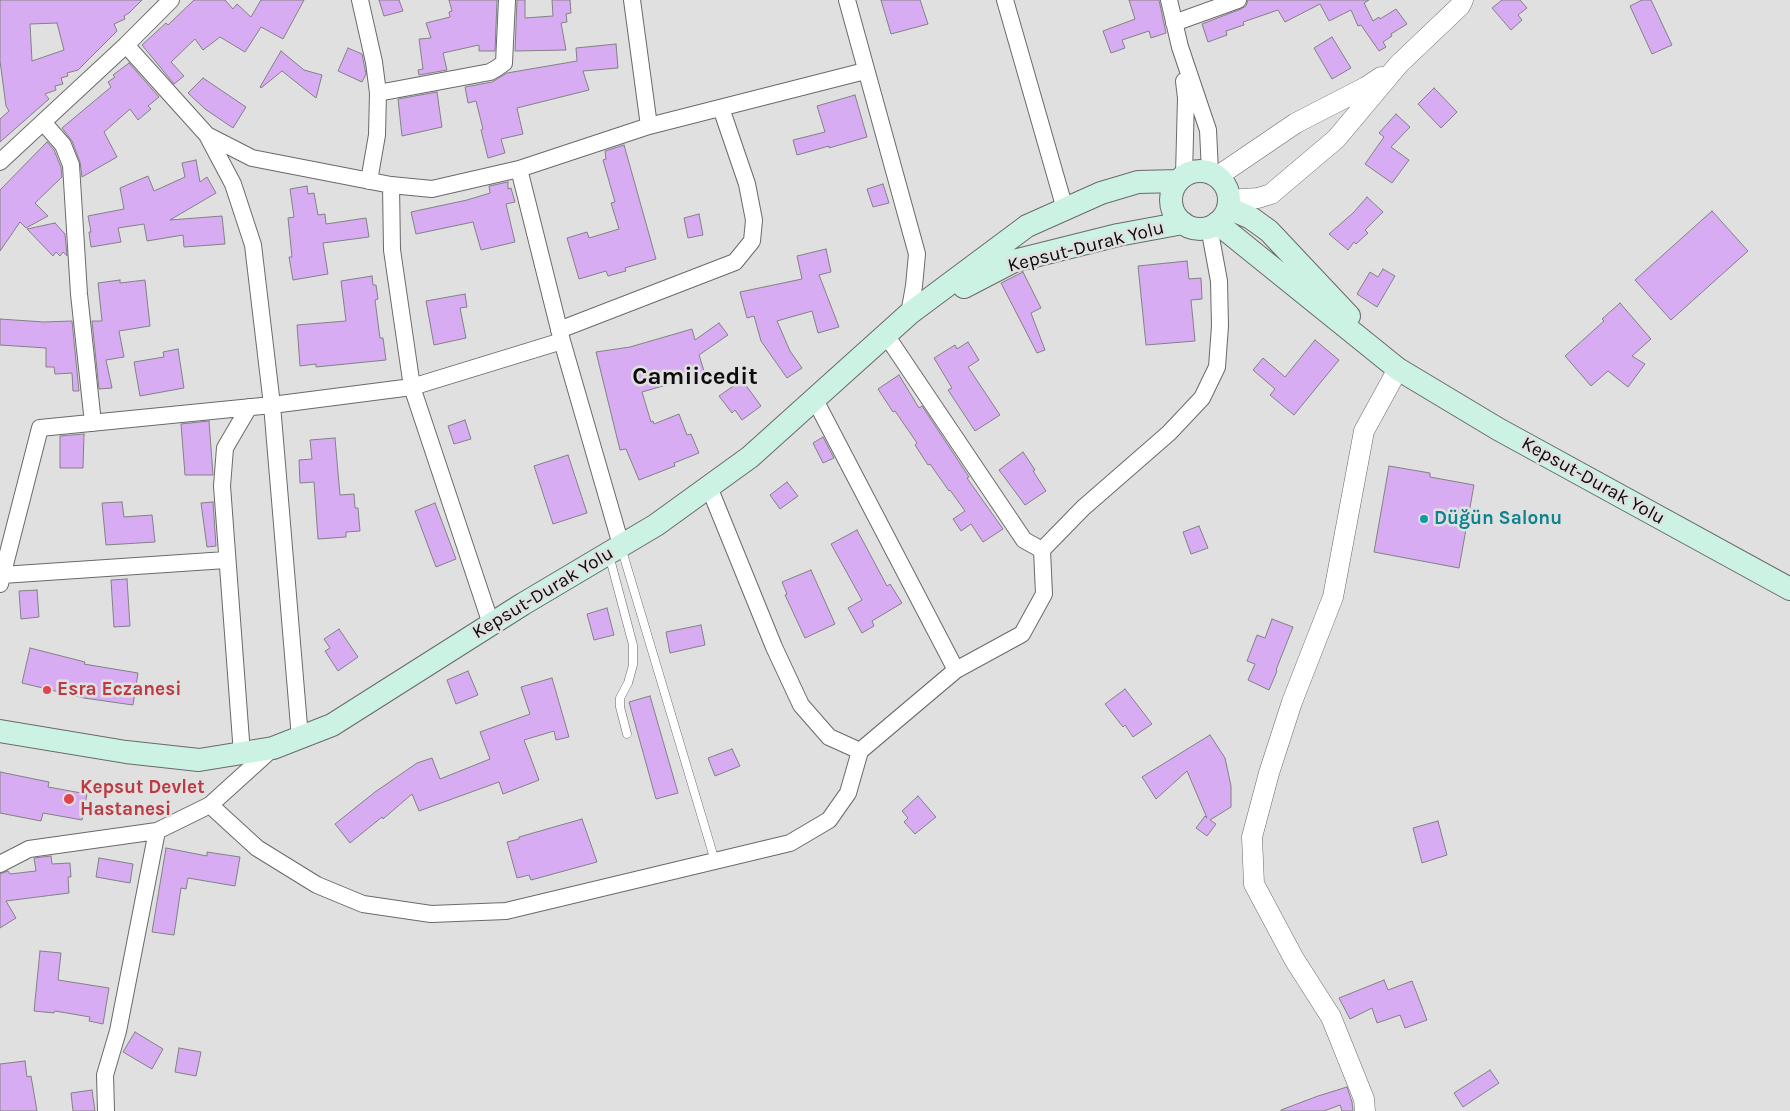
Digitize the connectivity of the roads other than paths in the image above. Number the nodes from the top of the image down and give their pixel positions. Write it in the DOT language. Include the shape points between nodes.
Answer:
graph roads {
  1 [pos="171,0"];
  2 [pos="360,0"];
  3 [pos="507,0"];
  4 [pos="632,0"];
  5 [pos="847,0"];
  6 [pos="1005,0"];
  7 [pos="1169,0"];
  8 [pos="1238,0"];
  9 [pos="1463,0"];
  10 [pos="1174,23"];
  11 [pos="126,45"];
  12 [pos="1180,47"];
  13 [pos="1399,64"];
  14 [pos="866,71"];
  15 [pos="378,93"];
  16 [pos="721,108"];
  17 [pos="43,122"];
  18 [pos="649,126"];
  19 [pos="207,135"];
  20 [pos="0,162"];
  21 [pos="519,169"];
  22 [pos="1214,174"];
  23 [pos="1181,178"];
  24 [pos="369,181"];
  25 [pos="391,185"];
  26 [pos="1065,209"];
  27 [pos="1221,215"];
  28 [pos="1183,223"];
  29 [pos="909,314"];
  30 [pos="886,335"];
  31 [pos="560,336"];
  32 [pos="1398,369"];
  33 [pos="412,386"];
  34 [pos="814,398"];
  35 [pos="272,405"];
  36 [pos="249,407"];
  37 [pos="93,423"];
  38 [pos="708,487"];
  39 [pos="615,549"];
  40 [pos="1042,550"];
  41 [pos="226,560"];
  42 [pos="1,580"];
  43 [pos="1790,589"];
  44 [pos="491,624"];
  45 [pos="956,670"];
  46 [pos="0,720"];
  47 [pos="0,731"];
  48 [pos="627,734"];
  49 [pos="300,738"];
  50 [pos="274,748"];
  51 [pos="860,751"];
  52 [pos="126,752"];
  53 [pos="242,754"];
  54 [pos="210,805"];
  55 [pos="157,831"];
  56 [pos="715,861"];
  57 [pos="0,864"];
  58 [pos="106,1111"];
  59 [pos="1365,1111"];
  1 -- 11 [label="street"];
  2 -- 15 [label="street"];
  3 -- 15 [label="street" via="504,63 498,68"];
  4 -- 18 [label="street"];
  5 -- 14 [label="street"];
  6 -- 26 [label="street"];
  7 -- 10 [label="street"];
  8 -- 10 [label="street"];
  9 -- 13 [label="street"];
  10 -- 12 [label="street"];
  11 -- 17 [label="street"];
  11 -- 19 [label="street"];
  12 -- 22 [label="street" via="1208,130"];
  12 -- 23 [label="street" via="1186,98"];
  13 -- 22 [label="street" via="1366,87 1296,123"];
  13 -- 27 [label="street" via="1336,139 1272,194"];
  14 -- 16 [label="street"];
  14 -- 29 [label="street" via="917,254"];
  15 -- 24 [label="street" via="378,135"];
  16 -- 18 [label="street"];
  16 -- 31 [label="street" via="747,184 754,220 752,241 735,262"];
  17 -- 20 [label="street"];
  17 -- 37 [label="street" via="63,145 71,165 79,294"];
  18 -- 21 [label="street"];
  19 -- 24 [label="street" via="252,158"];
  19 -- 35 [label="street" via="233,184 253,245"];
  21 -- 25 [label="street" via="432,189"];
  21 -- 31 [label="street"];
  22 -- 23 [label="main road" via="1201,170"];
  22 -- 27 [label="main road" via="1228,191"];
  23 -- 26 [label="main road, Kepsut-Durak Yolu" via="1138,182 1101,193"];
  23 -- 28 [label="main road" via="1171,198 1176,216"];
  24 -- 25 [label="street"];
  25 -- 33 [label="street" via="392,250"];
  26 -- 29 [label="main road, Kepsut-Durak Yolu" via="1027,226"];
  27 -- 28 [label="main road" via="1200,229"];
  27 -- 32 [label="main road, Kepsut-Durak Yolu" via="1251,218 1269,231"];
  27 -- 40 [label="street" via="1217,367 1202,398 1170,433 1083,508"];
  28 -- 29 [label="main road, Kepsut-Durak Yolu" via="1118,235 1014,261"];
  29 -- 30 [label="main road, Kepsut-Durak Yolu"];
  30 -- 34 [label="main road, Kepsut-Durak Yolu"];
  30 -- 40 [label="street" via="1024,540"];
  31 -- 33 [label="street"];
  31 -- 39 [label="street"];
  32 -- 43 [label="main road, Kepsut-Durak Yolu" via="1498,429"];
  32 -- 59 [label="street" via="1364,431 1333,597 1292,702 1252,837 1254,884 1294,959 1331,1018 1364,1099"];
  33 -- 35 [label="street"];
  33 -- 44 [label="street"];
  34 -- 38 [label="main road, Kepsut-Durak Yolu" via="750,457"];
  34 -- 45 [label="street"];
  35 -- 36 [label="street"];
  35 -- 49 [label="street"];
  36 -- 37 [label="street"];
  36 -- 41 [label="street" via="225,448 222,486"];
  37 -- 42 [label="street" via="40,428"];
  38 -- 39 [label="main road, Kepsut-Durak Yolu" via="656,525"];
  38 -- 51 [label="street" via="774,647 802,705 829,737"];
  39 -- 44 [label="main road, Kepsut-Durak Yolu"];
  39 -- 48 [label="lane" via="633,645 633,665 620,698"];
  39 -- 56 [label="lane"];
  40 -- 45 [label="street" via="1044,594 1022,634"];
  41 -- 42 [label="street"];
  41 -- 53 [label="street"];
  44 -- 49 [label="main road, Kepsut-Durak Yolu" via="332,725"];
  45 -- 51 [label="street"];
  46 -- 52 [label="main road, Kepsut-Durak Yolu"];
  47 -- 52 [label="main road, Kepsut-Durak Yolu"];
  49 -- 50 [label="main road, Kepsut-Durak Yolu"];
  50 -- 53 [label="main road, Kepsut-Durak Yolu"];
  50 -- 54 [label="street"];
  51 -- 56 [label="street" via="848,793 829,820 790,844"];
  52 -- 53 [label="main road, Kepsut-Durak Yolu" via="199,760"];
  54 -- 55 [label="street"];
  54 -- 56 [label="street" via="257,848 316,885 363,904 431,914 506,911"];
  55 -- 57 [label="street" via="29,849"];
  55 -- 58 [label="street" via="118,1031 105,1074"];
}
